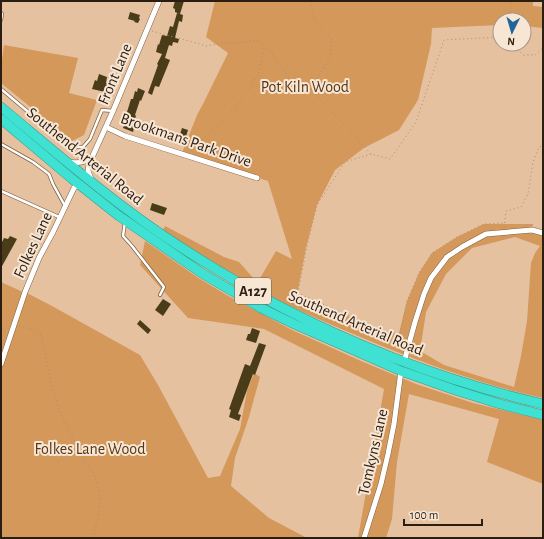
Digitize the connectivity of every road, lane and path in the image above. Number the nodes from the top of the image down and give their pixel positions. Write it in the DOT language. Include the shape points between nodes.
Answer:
graph roads {
  1 [pos="159,1"];
  2 [pos="310,1"];
  3 [pos="512,1"];
  4 [pos="509,12"];
  5 [pos="1,13"];
  6 [pos="1,20"];
  7 [pos="147,29"];
  8 [pos="492,37"];
  9 [pos="264,46"];
  10 [pos="543,48"];
  11 [pos="520,52"];
  12 [pos="1,89"];
  13 [pos="311,90"];
  14 [pos="1,107"];
  15 [pos="113,111"];
  16 [pos="1,119"];
  17 [pos="106,127"];
  18 [pos="1,144"];
  19 [pos="543,146"];
  20 [pos="371,154"];
  21 [pos="92,156"];
  22 [pos="186,156"];
  23 [pos="65,161"];
  24 [pos="257,178"];
  25 [pos="78,184"];
  26 [pos="98,188"];
  27 [pos="1,191"];
  28 [pos="66,206"];
  29 [pos="60,218"];
  30 [pos="125,220"];
  31 [pos="505,223"];
  32 [pos="504,232"];
  33 [pos="543,233"];
  34 [pos="160,295"];
  35 [pos="14,325"];
  36 [pos="404,362"];
  37 [pos="1,364"];
  38 [pos="401,372"];
  39 [pos="543,404"];
  40 [pos="543,415"];
  41 [pos="92,538"];
  42 [pos="364,538"];
  1 -- 7 [label="street, Front Lane"];
  2 -- 13 [label="path" via="315,21 332,39 330,57"];
  3 -- 4 [label="path"];
  5 -- 6 [label="lane"];
  7 -- 9 [label="path" via="207,46 252,41 259,41"];
  7 -- 15 [label="street, Front Lane"];
  8 -- 20 [label="path" via="444,40 416,122 390,159"];
  9 -- 13 [label="path" via="292,80"];
  9 -- 22 [label="path" via="259,73 250,88 234,109"];
  10 -- 11 [label="path" via="536,54 523,55"];
  12 -- 15 [label="lane" via="72,147 83,147 90,139 102,110"];
  13 -- 20 [label="path"];
  14 -- 23 [label="highway, Southend Arterial Road / A127"];
  15 -- 17 [label="street, Front Lane"];
  16 -- 25 [label="highway, Southend Arterial Road / A127"];
  17 -- 21 [label="street, Front Lane"];
  17 -- 22 [label="street, Brookmans Park Drive"];
  18 -- 28 [label="lane" via="49,174"];
  19 -- 31 [label="path" via="539,147 533,162 528,194 521,207 506,211"];
  20 -- 31 [label="path" via="345,162 317,205 298,292 383,331 400,334 407,301 419,273 432,253 484,224"];
  21 -- 23 [label="street" via="79,163"];
  21 -- 26 [label="street, Front Lane" via="89,174"];
  22 -- 24 [label="street, Brookmans Park Drive"];
  23 -- 26 [label="highway, Southend Arterial Road / A127"];
  25 -- 28 [label="street, Folkes Lane"];
  25 -- 30 [label="highway, Southend Arterial Road / A127"];
  26 -- 36 [label="highway, Southend Arterial Road / A127" via="182,248 278,306"];
  27 -- 29 [label="lane"];
  28 -- 29 [label="street, Folkes Lane"];
  29 -- 35 [label="street, Folkes Lane" via="39,258"];
  30 -- 34 [label="lane" via="123,236 164,287"];
  30 -- 38 [label="highway, Southend Arterial Road / A127" via="203,274 262,308"];
  31 -- 32 [label="path"];
  32 -- 33 [label="street" via="532,230"];
  32 -- 36 [label="street" via="486,234 447,257 431,278 424,294"];
  35 -- 37 [label="street, Folkes Lane"];
  35 -- 41 [label="path" via="40,333 51,386 62,416 79,451 94,474 100,502"];
  36 -- 39 [label="highway, Southend Arterial Road / A127" via="481,388"];
  38 -- 40 [label="highway, Southend Arterial Road / A127"];
  38 -- 42 [label="street, Tomkyns Lane" via="386,462"];
}
